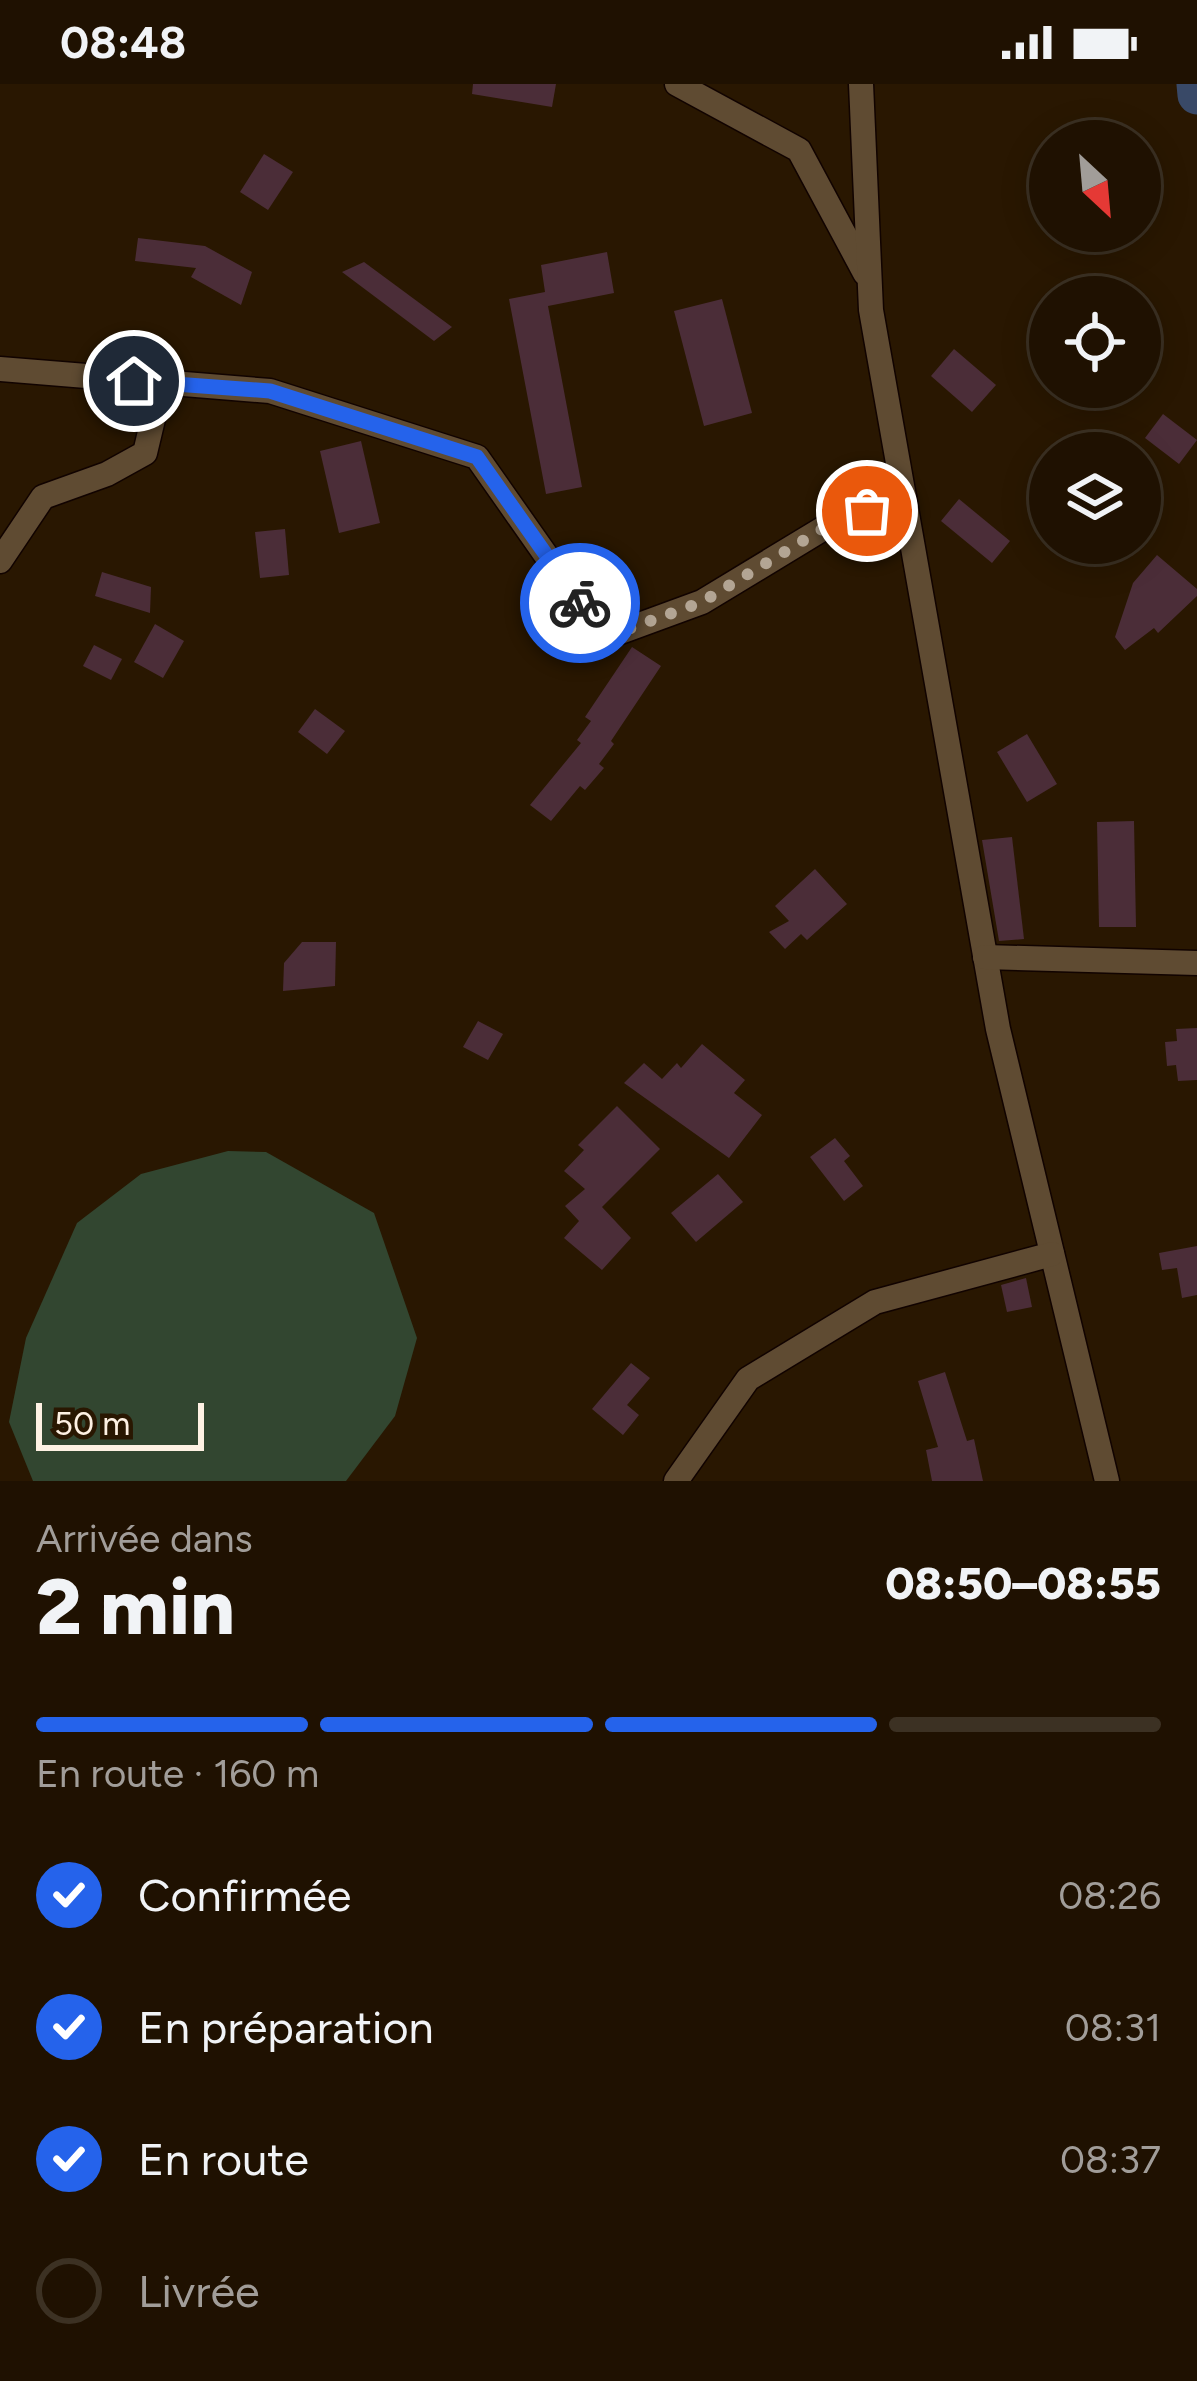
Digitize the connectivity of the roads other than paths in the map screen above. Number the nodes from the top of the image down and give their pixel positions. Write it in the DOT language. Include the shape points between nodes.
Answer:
graph roads {
  1 [pos="677,84"];
  2 [pos="861,84"];
  3 [pos="869,280"];
  4 [pos="0,369"];
  5 [pos="171,384"];
  6 [pos="904,497"];
  7 [pos="0,561"];
  8 [pos="985,957"];
  9 [pos="1197,963"];
  10 [pos="1052,1254"];
  11 [pos="676,1481"];
  12 [pos="1107,1481"];
  1 -- 3 [label="street" via="799,151"];
  2 -- 3 [label="street"];
  3 -- 6 [label="street"];
  4 -- 5 [label="street"];
  5 -- 6 [label="street" via="270,391 477,457 576,598 612,635 702,602 829,525"];
  5 -- 7 [label="street" via="145,453 43,497"];
  6 -- 8 [label="street"];
  8 -- 9 [label="street"];
  8 -- 10 [label="street"];
  10 -- 11 [label="street" via="875,1303 839,1324 748,1379"];
  10 -- 12 [label="street"];
}
